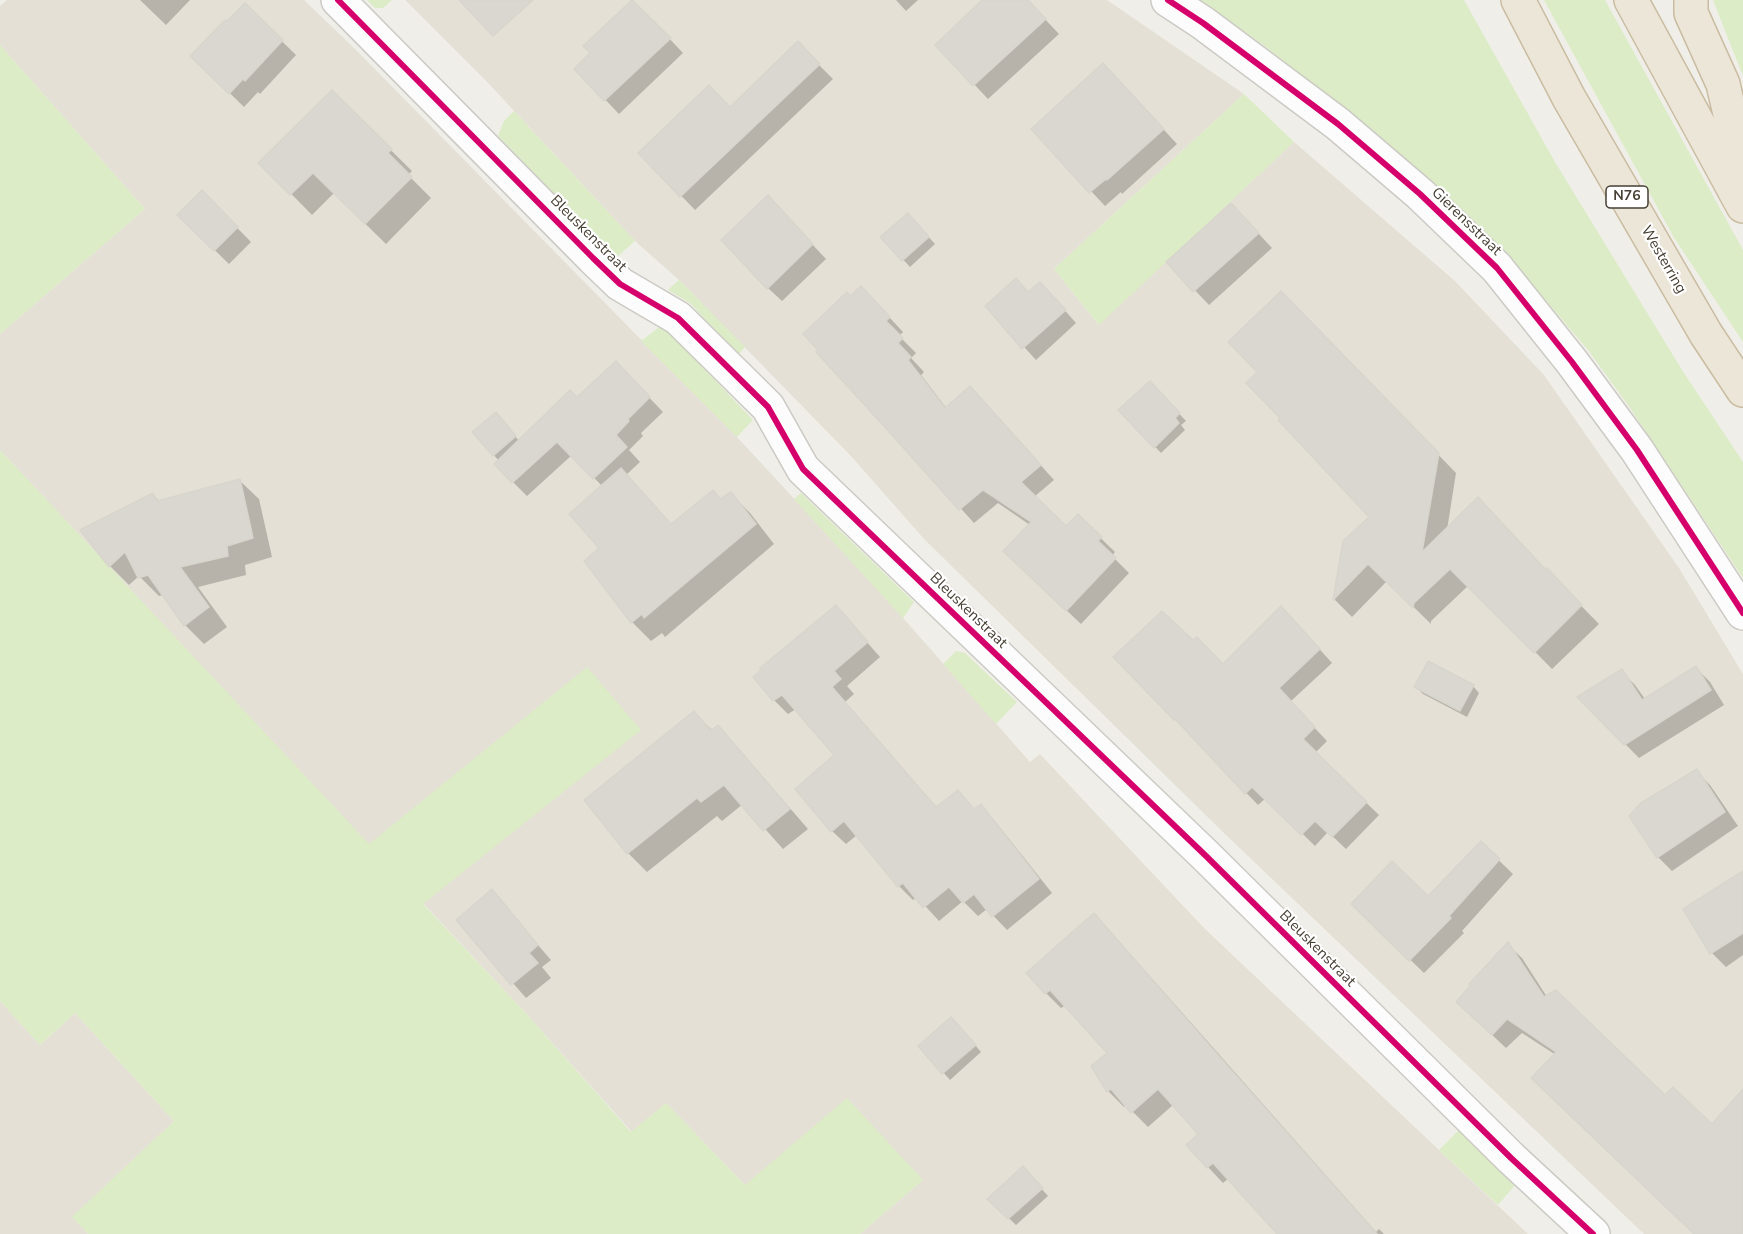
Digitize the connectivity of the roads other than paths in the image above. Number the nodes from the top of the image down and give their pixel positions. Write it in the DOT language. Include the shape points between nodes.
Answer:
graph roads {
  1 [pos="338,0"];
  2 [pos="1168,0"];
  3 [pos="1518,0"];
  4 [pos="1631,0"];
  5 [pos="1691,0"];
  6 [pos="1743,170"];
  7 [pos="1743,206"];
  8 [pos="1743,390"];
  9 [pos="1743,613"];
  10 [pos="1593,1234"];
  1 -- 10 [label="street, Bleuskenstraat" via="620,284 678,318 768,407 802,469"];
  2 -- 9 [label="street, Gierensstraat" via="1338,124 1420,194 1497,268 1637,450"];
  3 -- 8 [label="highway, Westerring / N76" via="1569,98 1706,334"];
  4 -- 7 [label="highway"];
  5 -- 6 [label="highway" via="1691,13 1723,84"];
}
